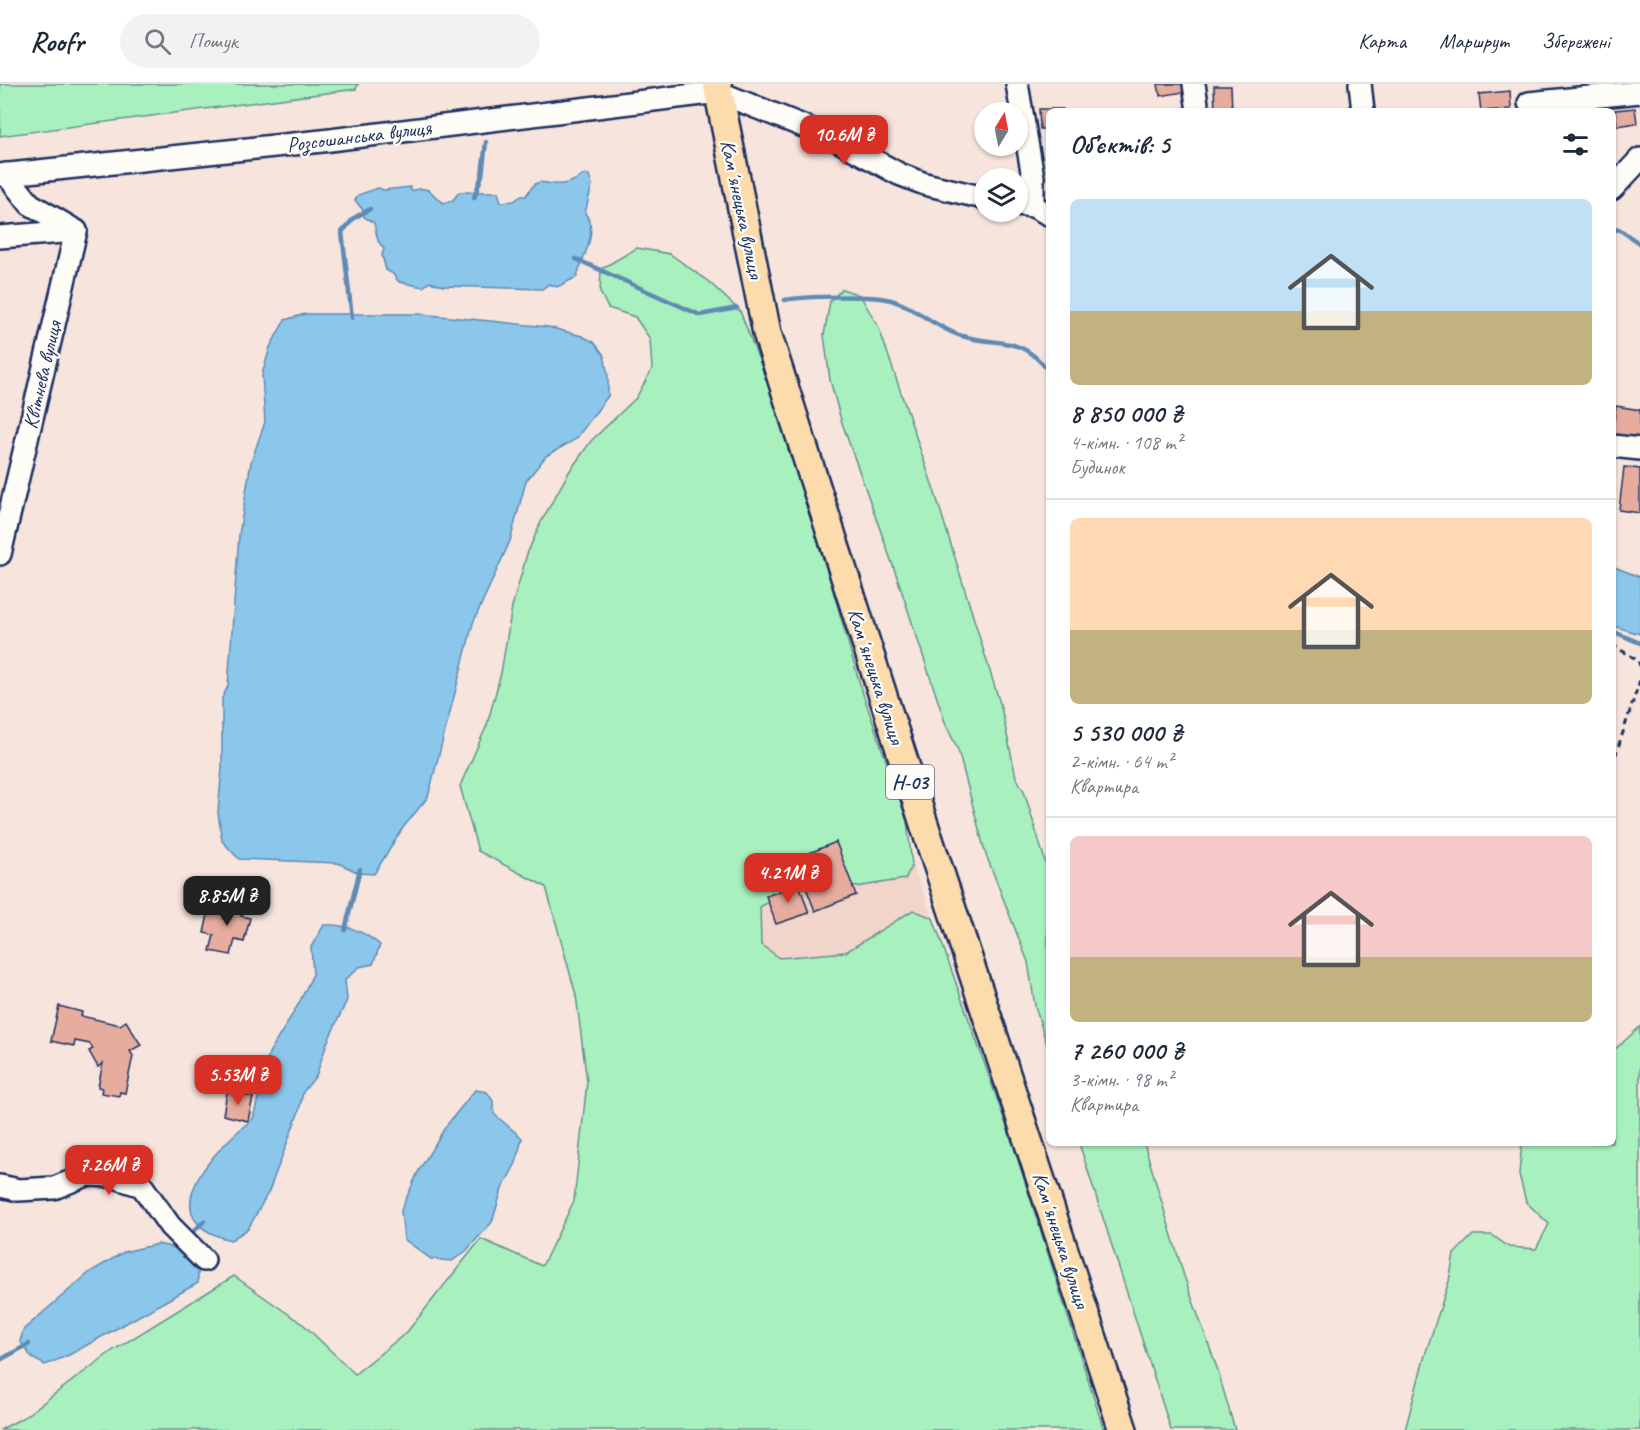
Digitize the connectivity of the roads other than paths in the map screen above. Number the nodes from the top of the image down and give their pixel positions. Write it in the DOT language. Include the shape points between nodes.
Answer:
graph roads {
  1 [pos="1017,84"];
  2 [pos="1194,84"];
  3 [pos="1360,84"];
  4 [pos="717,88"];
  5 [pos="1640,92"];
  6 [pos="1528,99"];
  7 [pos="1198,108"];
  8 [pos="1363,108"];
  9 [pos="1640,159"];
  10 [pos="3,174"];
  11 [pos="1616,185"];
  12 [pos="974,196"];
  13 [pos="1033,208"];
  14 [pos="76,231"];
  15 [pos="0,237"];
  16 [pos="1616,446"];
  17 [pos="1640,449"];
  18 [pos="0,554"];
  19 [pos="0,1186"];
  20 [pos="204,1260"];
  21 [pos="1123,1430"];
  1 -- 13 [label="street" via="1033,177"];
  2 -- 7 [label="street"];
  3 -- 8 [label="street"];
  4 -- 10 [label="street, Розсошанська вулиця" via="322,141"];
  4 -- 12 [label="street" via="833,138 899,174"];
  4 -- 21 [label="main road, Камʼянецька вулиця / Н-03" via="767,333"];
  5 -- 6 [label="street"];
  9 -- 11 [label="street"];
  10 -- 14 [label="street" via="30,204"];
  14 -- 15 [label="street"];
  14 -- 18 [label="street, Квітнева вулиця"];
  16 -- 17 [label="street"];
  19 -- 20 [label="street" via="19,1190 54,1188 87,1175 111,1176 142,1186 170,1226"];
}
